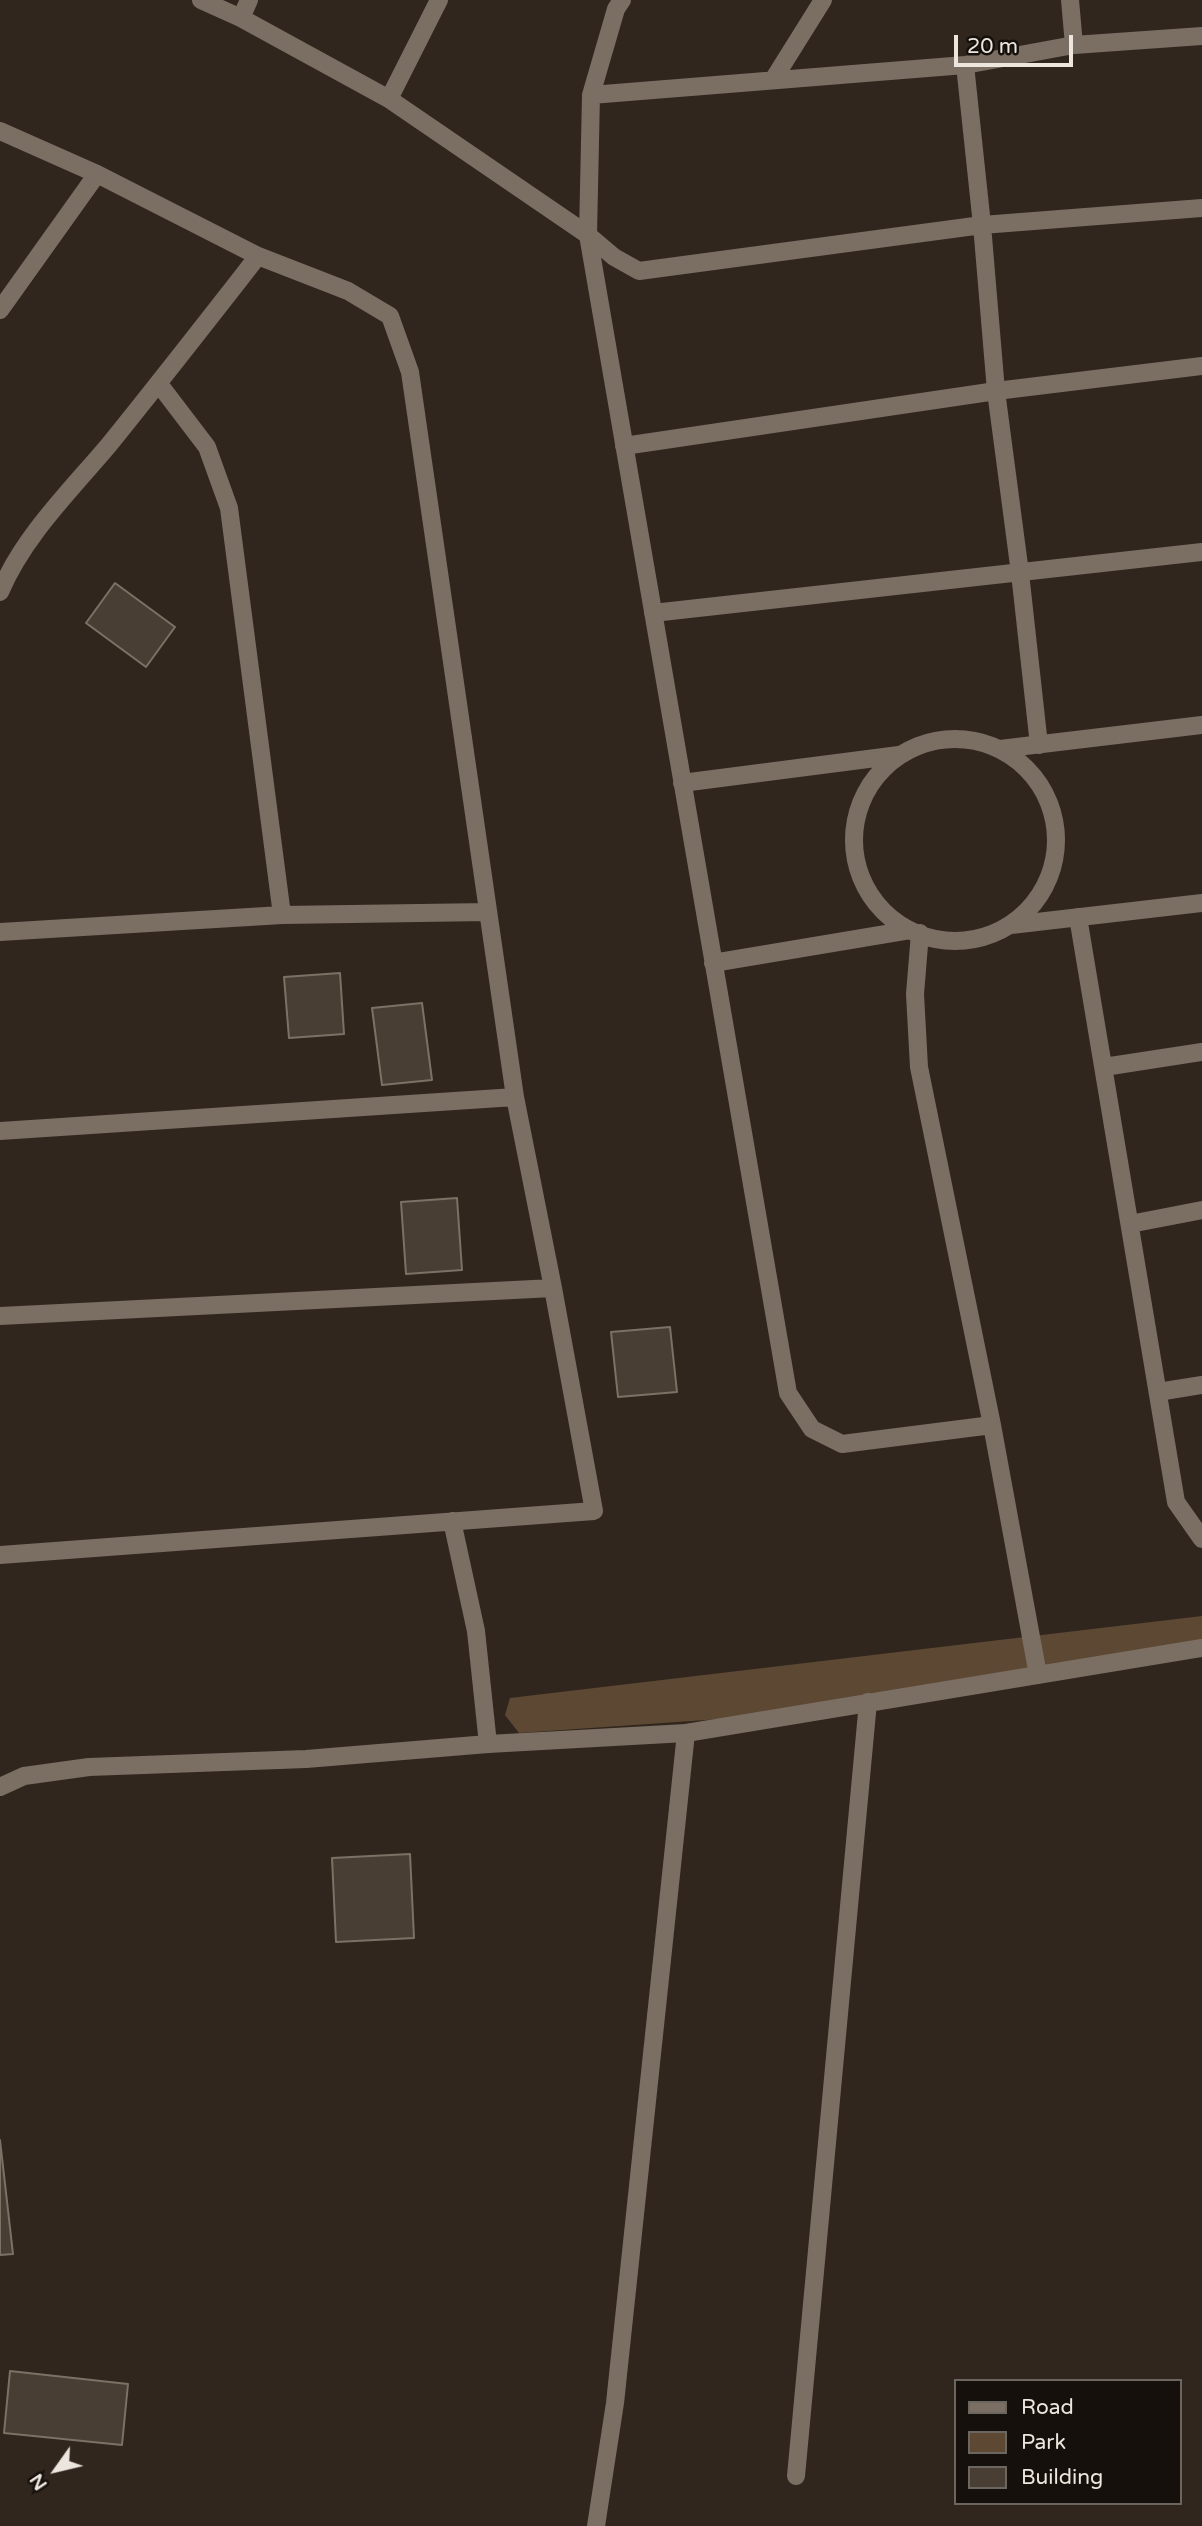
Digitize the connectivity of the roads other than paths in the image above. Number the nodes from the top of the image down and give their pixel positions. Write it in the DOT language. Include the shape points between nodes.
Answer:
graph roads {
  1 [pos="201,0"];
  2 [pos="249,0"];
  3 [pos="439,0"];
  4 [pos="622,0"];
  5 [pos="823,0"];
  6 [pos="1070,0"];
  7 [pos="241,18"];
  8 [pos="1202,36"];
  9 [pos="1074,45"];
  10 [pos="965,65"];
  11 [pos="773,80"];
  12 [pos="591,95"];
  13 [pos="388,99"];
  14 [pos="0,131"];
  15 [pos="97,174"];
  16 [pos="1202,208"];
  17 [pos="982,225"];
  18 [pos="588,235"];
  19 [pos="258,256"];
  20 [pos="0,310"];
  21 [pos="1202,366"];
  22 [pos="159,384"];
  23 [pos="996,391"];
  24 [pos="624,446"];
  25 [pos="1202,552"];
  26 [pos="1020,573"];
  27 [pos="0,592"];
  28 [pos="653,613"];
  29 [pos="1202,725"];
  30 [pos="1039,745"];
  31 [pos="1000,749"];
  32 [pos="900,755"];
  33 [pos="682,783"];
  34 [pos="1202,903"];
  35 [pos="488,912"];
  36 [pos="282,915"];
  37 [pos="1078,916"];
  38 [pos="1011,925"];
  39 [pos="0,932"];
  40 [pos="915,932"];
  41 [pos="713,963"];
  42 [pos="1202,1052"];
  43 [pos="1104,1067"];
  44 [pos="514,1097"];
  45 [pos="0,1130"];
  46 [pos="1202,1210"];
  47 [pos="1130,1224"];
  48 [pos="553,1289"];
  49 [pos="0,1317"];
  50 [pos="1202,1385"];
  51 [pos="1158,1392"];
  52 [pos="992,1425"];
  53 [pos="452,1521"];
  54 [pos="1202,1539"];
  55 [pos="0,1555"];
  56 [pos="1202,1648"];
  57 [pos="1038,1675"];
  58 [pos="868,1702"];
  59 [pos="686,1733"];
  60 [pos="488,1744"];
  61 [pos="0,1787"];
  62 [pos="796,2476"];
  63 [pos="596,2526"];
  1 -- 7 [label="street"];
  2 -- 7 [label="street"];
  3 -- 13 [label="street"];
  4 -- 12 [label="street"];
  5 -- 11 [label="street"];
  6 -- 9 [label="street"];
  7 -- 13 [label="street"];
  8 -- 9 [label="street"];
  9 -- 10 [label="street"];
  10 -- 11 [label="street"];
  10 -- 17 [label="street"];
  11 -- 12 [label="street"];
  12 -- 18 [label="street"];
  13 -- 18 [label="street"];
  14 -- 15 [label="street"];
  15 -- 19 [label="street"];
  15 -- 20 [label="street"];
  16 -- 17 [label="street"];
  17 -- 18 [label="street" via="639,271"];
  17 -- 23 [label="street"];
  18 -- 24 [label="street"];
  19 -- 22 [label="street"];
  19 -- 35 [label="street" via="348,291 390,316 410,372"];
  21 -- 23 [label="street"];
  22 -- 27 [label="street" via="38,531 7,574"];
  22 -- 36 [label="street" via="207,447 229,508"];
  23 -- 24 [label="street"];
  23 -- 26 [label="street"];
  24 -- 28 [label="street"];
  25 -- 26 [label="street"];
  26 -- 28 [label="street"];
  26 -- 30 [label="street"];
  28 -- 33 [label="street"];
  29 -- 30 [label="street"];
  30 -- 31 [label="street"];
  31 -- 32 [label="street" via="975,740 949,739 923,743"];
  31 -- 38 [label="street" via="1023,764 1040,785 1056,834 1054,861 1045,885 1031,907"];
  32 -- 33 [label="street"];
  32 -- 40 [label="street" via="879,772 865,794 856,819 854,845 859,871 871,895 888,915"];
  33 -- 41 [label="street"];
  34 -- 37 [label="street"];
  35 -- 36 [label="street"];
  35 -- 44 [label="street"];
  36 -- 39 [label="street"];
  37 -- 38 [label="street"];
  37 -- 43 [label="street"];
  38 -- 40 [label="street" via="961,941"];
  40 -- 41 [label="street"];
  40 -- 52 [label="street" via="919,1068"];
  41 -- 52 [label="street" via="788,1393 812,1429 842,1444"];
  42 -- 43 [label="street"];
  43 -- 47 [label="street"];
  44 -- 45 [label="street"];
  44 -- 48 [label="street"];
  46 -- 47 [label="street"];
  47 -- 51 [label="street"];
  48 -- 49 [label="street"];
  48 -- 53 [label="street" via="594,1511"];
  50 -- 51 [label="street"];
  51 -- 54 [label="street" via="1177,1502"];
  52 -- 57 [label="street"];
  53 -- 55 [label="street"];
  53 -- 60 [label="street" via="476,1632"];
  56 -- 57 [label="street"];
  57 -- 58 [label="street"];
  58 -- 59 [label="street"];
  58 -- 62 [label="street"];
  59 -- 60 [label="street"];
  59 -- 63 [label="street" via="615,2403"];
  60 -- 61 [label="street" via="306,1759 89,1767 24,1776"];
}
